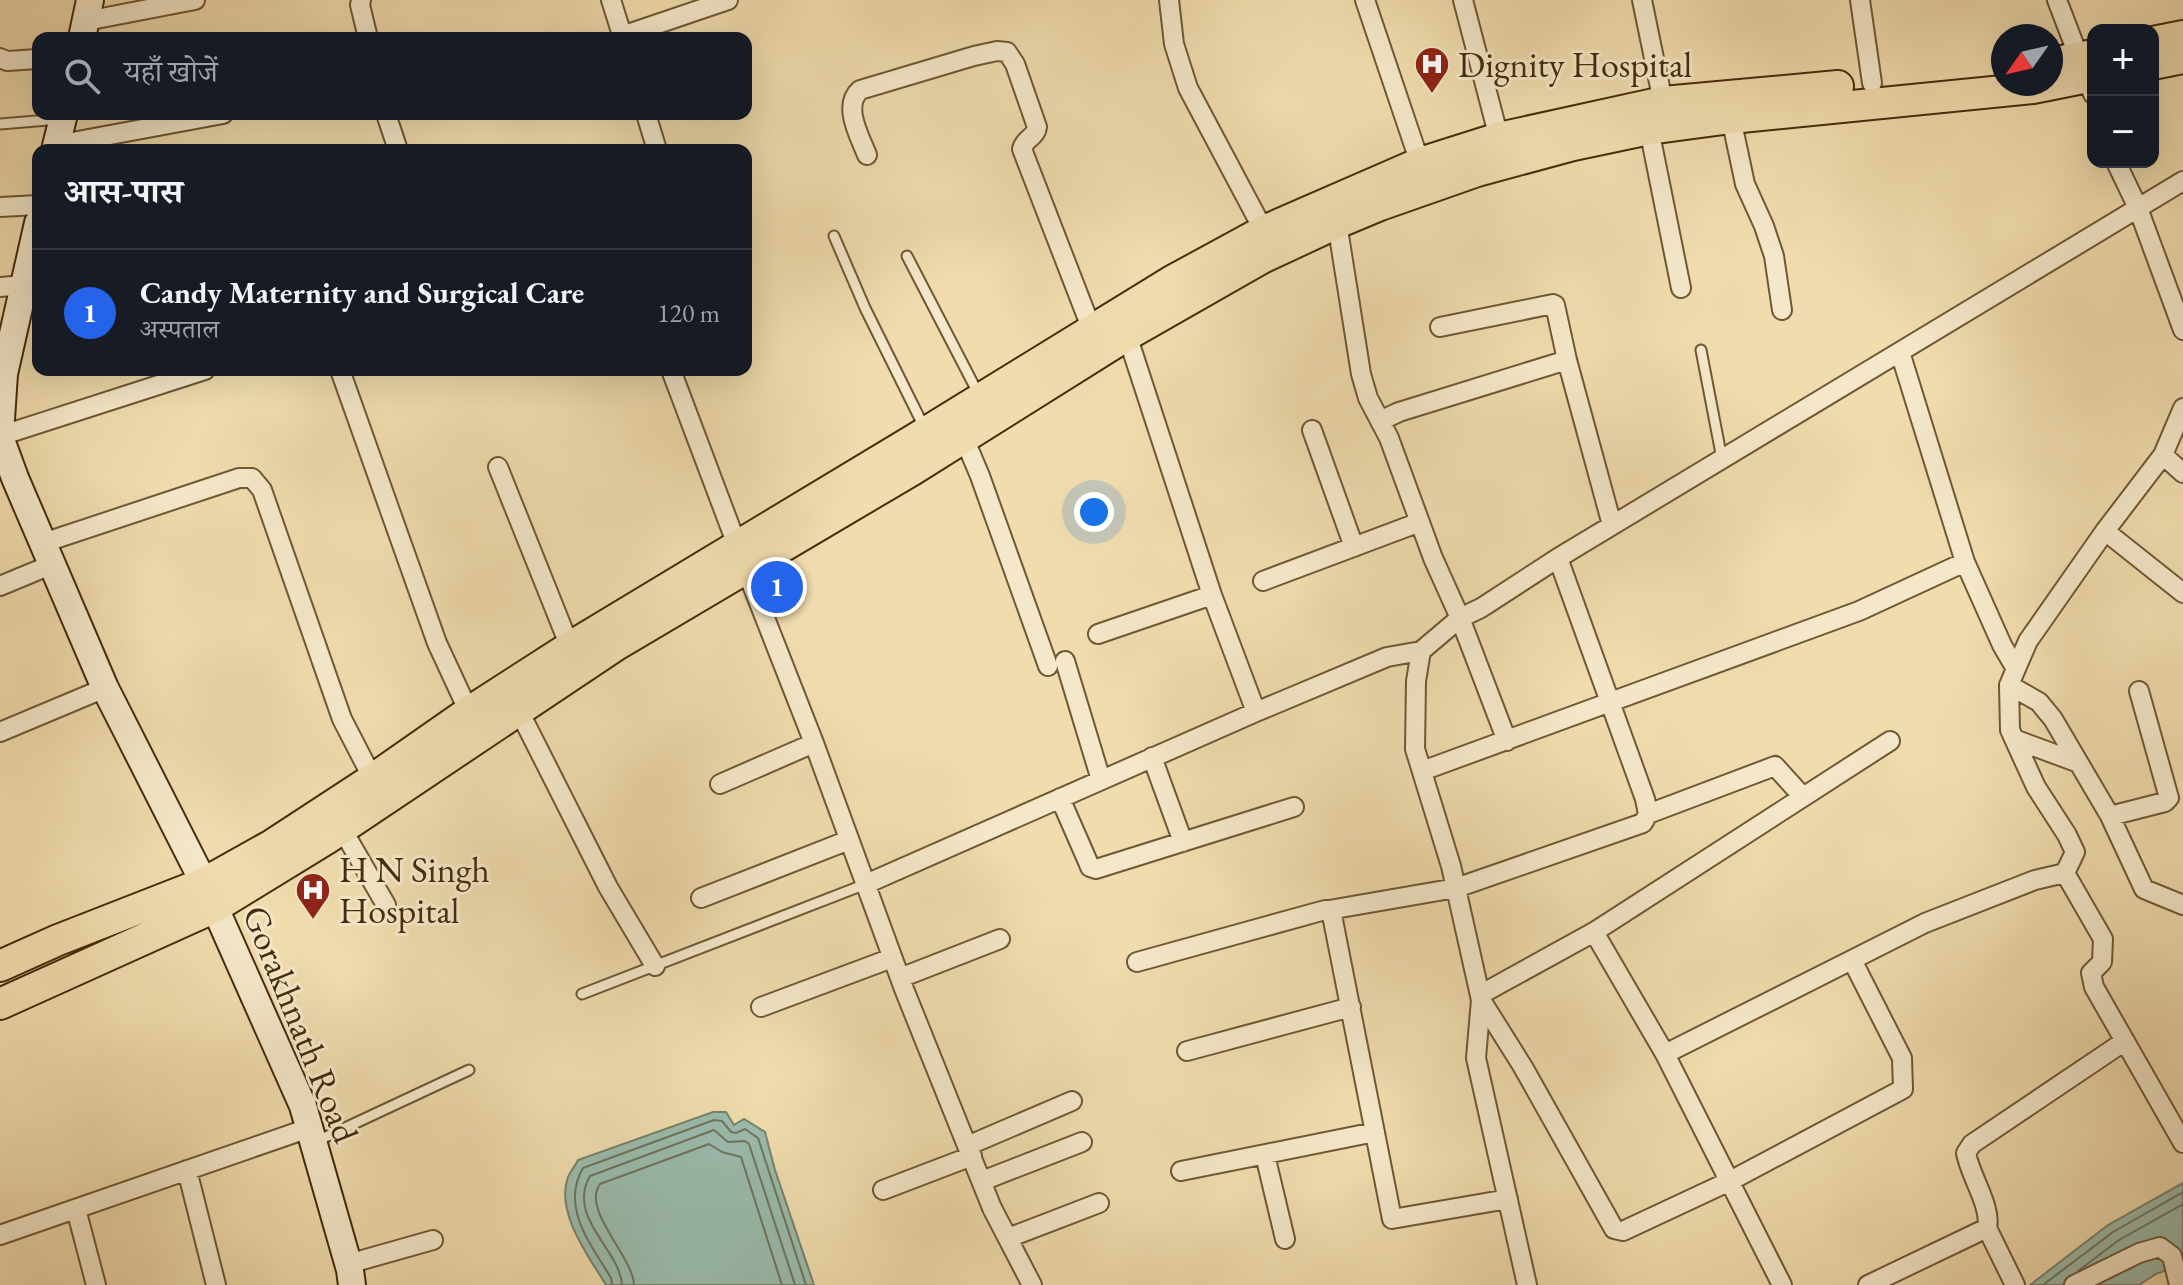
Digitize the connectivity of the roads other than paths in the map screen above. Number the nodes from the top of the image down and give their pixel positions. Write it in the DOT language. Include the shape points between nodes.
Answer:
graph roads {
  1 [pos="195,0"];
  2 [pos="361,0"];
  3 [pos="611,0"];
  4 [pos="728,0"];
  5 [pos="1169,0"];
  6 [pos="1365,0"];
  7 [pos="1463,0"];
  8 [pos="1642,0"];
  9 [pos="1860,0"];
  10 [pos="2057,0"];
  11 [pos="86,20"];
  12 [pos="367,32"];
  13 [pos="621,32"];
  14 [pos="637,32"];
  15 [pos="2183,36"];
  16 [pos="2159,41"];
  17 [pos="0,58"];
  18 [pos="2183,58"];
  19 [pos="32,59"];
  20 [pos="2159,63"];
  21 [pos="2063,66"];
  22 [pos="2087,68"];
  23 [pos="1991,72"];
  24 [pos="2087,72"];
  25 [pos="2087,73"];
  26 [pos="1872,83"];
  27 [pos="1663,102"];
  28 [pos="1731,118"];
  29 [pos="36,120"];
  30 [pos="62,120"];
  31 [pos="194,120"];
  32 [pos="388,120"];
  33 [pos="648,120"];
  34 [pos="0,124"];
  35 [pos="1649,129"];
  36 [pos="1499,138"];
  37 [pos="57,144"];
  38 [pos="76,144"];
  39 [pos="396,144"];
  40 [pos="655,144"];
  41 [pos="867,155"];
  42 [pos="1420,163"];
  43 [pos="2119,168"];
  44 [pos="2183,181"];
  45 [pos="32,205"];
  46 [pos="0,207"];
  47 [pos="2138,208"];
  48 [pos="1337,223"];
  49 [pos="1264,231"];
  50 [pos="834,236"];
  51 [pos="32,244"];
  52 [pos="907,256"];
  53 [pos="1681,288"];
  54 [pos="17,297"];
  55 [pos="1782,310"];
  56 [pos="1440,327"];
  57 [pos="1092,330"];
  58 [pos="2183,330"];
  59 [pos="1127,335"];
  60 [pos="1701,350"];
  61 [pos="1900,352"];
  62 [pos="1567,360"];
  63 [pos="186,376"];
  64 [pos="342,376"];
  65 [pos="673,376"];
  66 [pos="981,398"];
  67 [pos="2183,408"];
  68 [pos="1380,421"];
  69 [pos="1312,430"];
  70 [pos="926,433"];
  71 [pos="0,436"];
  72 [pos="964,438"];
  73 [pos="2163,455"];
  74 [pos="1722,459"];
  75 [pos="498,467"];
  76 [pos="2183,473"];
  77 [pos="8,481"];
  78 [pos="1420,522"];
  79 [pos="1612,525"];
  80 [pos="2105,531"];
  81 [pos="1354,547"];
  82 [pos="48,553"];
  83 [pos="741,556"];
  84 [pos="1558,558"];
  85 [pos="1965,562"];
  86 [pos="1263,581"];
  87 [pos="0,586"];
  88 [pos="2183,593"];
  89 [pos="1212,595"];
  90 [pos="1460,618"];
  91 [pos="1098,634"];
  92 [pos="570,647"];
  93 [pos="1421,651"];
  94 [pos="2013,677"];
  95 [pos="105,688"];
  96 [pos="2139,691"];
  97 [pos="1611,703"];
  98 [pos="518,709"];
  99 [pos="469,712"];
  100 [pos="1256,712"];
  101 [pos="0,732"];
  102 [pos="2014,739"];
  103 [pos="1507,741"];
  104 [pos="1890,741"];
  105 [pos="814,743"];
  106 [pos="1152,757"];
  107 [pos="2079,763"];
  108 [pos="1422,771"];
  109 [pos="373,779"];
  110 [pos="1101,780"];
  111 [pos="720,784"];
  112 [pos="1803,797"];
  113 [pos="1060,798"];
  114 [pos="1294,807"];
  115 [pos="1648,814"];
  116 [pos="2110,816"];
  117 [pos="342,829"];
  118 [pos="849,840"];
  119 [pos="1183,842"];
  120 [pos="2065,873"];
  121 [pos="866,884"];
  122 [pos="1456,888"];
  123 [pos="209,895"];
  124 [pos="701,898"];
  125 [pos="2181,901"];
  126 [pos="386,905"];
  127 [pos="1329,910"];
  128 [pos="1594,932"];
  129 [pos="1000,939"];
  130 [pos="892,958"];
  131 [pos="1852,960"];
  132 [pos="1137,962"];
  133 [pos="0,966"];
  134 [pos="655,966"];
  135 [pos="900,978"];
  136 [pos="582,994"];
  137 [pos="1480,995"];
  138 [pos="0,1004"];
  139 [pos="761,1007"];
  140 [pos="1351,1007"];
  141 [pos="2125,1041"];
  142 [pos="1187,1051"];
  143 [pos="1665,1054"];
  144 [pos="469,1070"];
  145 [pos="1072,1101"];
  146 [pos="1375,1132"];
  147 [pos="312,1136"];
  148 [pos="1082,1142"];
  149 [pos="2183,1143"];
  150 [pos="970,1151"];
  151 [pos="1265,1155"];
  152 [pos="187,1170"];
  153 [pos="1181,1171"];
  154 [pos="982,1181"];
  155 [pos="1730,1181"];
  156 [pos="883,1190"];
  157 [pos="1508,1199"];
  158 [pos="1099,1203"];
  159 [pos="76,1209"];
  160 [pos="1987,1228"];
  161 [pos="0,1235"];
  162 [pos="1008,1238"];
  163 [pos="1285,1239"];
  164 [pos="433,1240"];
  165 [pos="350,1275"];
  166 [pos="96,1285"];
  167 [pos="216,1285"];
  168 [pos="1032,1285"];
  169 [pos="1527,1285"];
  170 [pos="1782,1285"];
  171 [pos="1868,1285"];
  172 [pos="2015,1285"];
  173 [pos="2074,1285"];
  174 [pos="2179,1285"];
  1 -- 11 [label="street"];
  2 -- 12 [label="street"];
  3 -- 13 [label="street"];
  4 -- 14 [label="street"];
  5 -- 49 [label="street" via="1174,44 1188,88"];
  6 -- 42 [label="street"];
  7 -- 36 [label="street"];
  8 -- 27 [label="street"];
  9 -- 26 [label="street"];
  10 -- 22 [label="street"];
  15 -- 16 [label="main road"];
  17 -- 19 [label="street"];
  18 -- 20 [label="main road"];
  21 -- 24 [label="main road"];
  23 -- 26 [label="main road"];
  25 -- 28 [label="main road" via="2033,88"];
  26 -- 27 [label="main road"];
  27 -- 36 [label="main road"];
  28 -- 35 [label="main road"];
  28 -- 55 [label="street" via="1745,184 1774,256"];
  29 -- 34 [label="lane"];
  30 -- 37 [label="street"];
  31 -- 38 [label="street"];
  32 -- 39 [label="street"];
  33 -- 40 [label="street"];
  35 -- 48 [label="main road" via="1477,171"];
  35 -- 53 [label="street"];
  36 -- 42 [label="main road"];
  41 -- 57 [label="street" via="851,110 860,90 974,56 1007,52 1037,127 1022,149"];
  42 -- 49 [label="main road"];
  43 -- 47 [label="street"];
  44 -- 47 [label="street"];
  45 -- 46 [label="street"];
  47 -- 58 [label="street"];
  47 -- 61 [label="street"];
  48 -- 59 [label="main road" via="1262,258"];
  48 -- 68 [label="street" via="1361,374"];
  49 -- 57 [label="main road"];
  50 -- 70 [label="lane"];
  51 -- 54 [label="street"];
  52 -- 66 [label="lane"];
  54 -- 71 [label="street"];
  56 -- 62 [label="street" via="1553,304"];
  57 -- 66 [label="main road"];
  59 -- 72 [label="main road"];
  59 -- 89 [label="street"];
  60 -- 74 [label="lane"];
  61 -- 74 [label="street"];
  61 -- 85 [label="street"];
  62 -- 68 [label="street"];
  62 -- 79 [label="street"];
  63 -- 71 [label="street"];
  64 -- 99 [label="street" via="437,643"];
  65 -- 83 [label="street"];
  66 -- 70 [label="main road"];
  67 -- 73 [label="street"];
  68 -- 78 [label="street"];
  69 -- 81 [label="street"];
  70 -- 83 [label="main road"];
  71 -- 77 [label="street, Gorakhnath Road"];
  72 -- 83 [label="main road"];
  72 -- 110 [label="street"];
  73 -- 76 [label="street"];
  73 -- 80 [label="street"];
  74 -- 79 [label="street"];
  75 -- 92 [label="street"];
  77 -- 82 [label="street, Gorakhnath Road"];
  78 -- 81 [label="street"];
  78 -- 90 [label="street"];
  79 -- 84 [label="street"];
  80 -- 88 [label="street"];
  80 -- 94 [label="street" via="2028,641"];
  81 -- 86 [label="street"];
  82 -- 87 [label="street"];
  82 -- 95 [label="street, Gorakhnath Road"];
  82 -- 109 [label="street" via="239,478 252,478 262,490 342,719"];
  83 -- 92 [label="main road"];
  83 -- 98 [label="main road"];
  83 -- 105 [label="street"];
  84 -- 90 [label="street"];
  84 -- 97 [label="street"];
  85 -- 94 [label="street"];
  85 -- 97 [label="street" via="1859,611"];
  89 -- 91 [label="street"];
  89 -- 100 [label="street"];
  90 -- 93 [label="street"];
  90 -- 103 [label="street"];
  92 -- 99 [label="main road"];
  93 -- 100 [label="street" via="1387,657"];
  93 -- 108 [label="street" via="1415,749"];
  94 -- 102 [label="street"];
  94 -- 107 [label="street" via="2047,710"];
  95 -- 101 [label="street"];
  95 -- 123 [label="street, Gorakhnath Road"];
  96 -- 116 [label="street" via="2169,798"];
  97 -- 103 [label="street"];
  97 -- 115 [label="street"];
  98 -- 117 [label="main road"];
  98 -- 134 [label="street" via="608,887"];
  99 -- 109 [label="main road"];
  100 -- 106 [label="street"];
  102 -- 107 [label="street"];
  102 -- 120 [label="street" via="2075,852"];
  103 -- 108 [label="street"];
  104 -- 112 [label="street"];
  105 -- 111 [label="street"];
  105 -- 118 [label="street"];
  106 -- 110 [label="street"];
  106 -- 119 [label="street"];
  107 -- 116 [label="street"];
  108 -- 122 [label="street"];
  109 -- 123 [label="main road" via="272,845"];
  110 -- 113 [label="street"];
  112 -- 115 [label="street" via="1775,766"];
  112 -- 128 [label="street"];
  113 -- 119 [label="street" via="1090,867"];
  113 -- 121 [label="street"];
  114 -- 119 [label="street"];
  115 -- 122 [label="street" via="1643,823"];
  116 -- 125 [label="street" via="2144,889"];
  117 -- 123 [label="main road"];
  117 -- 126 [label="street"];
  118 -- 121 [label="street"];
  118 -- 124 [label="street"];
  120 -- 131 [label="street" via="1925,923"];
  120 -- 141 [label="street" via="2103,939 2102,962 2091,973 2094,987"];
  121 -- 130 [label="street"];
  121 -- 134 [label="lane"];
  122 -- 127 [label="street"];
  122 -- 137 [label="street"];
  123 -- 133 [label="main road" via="58,940"];
  123 -- 138 [label="main road"];
  123 -- 147 [label="street, Gorakhnath Road"];
  127 -- 132 [label="street"];
  127 -- 140 [label="street"];
  128 -- 137 [label="street"];
  128 -- 143 [label="street"];
  129 -- 135 [label="street"];
  130 -- 135 [label="street"];
  130 -- 139 [label="street"];
  131 -- 143 [label="street"];
  131 -- 155 [label="street" via="1902,1058 1903,1089"];
  134 -- 136 [label="lane"];
  135 -- 150 [label="street"];
  137 -- 155 [label="street" via="1614,1229 1623,1231"];
  137 -- 157 [label="street" via="1476,1058"];
  140 -- 142 [label="street"];
  140 -- 146 [label="street"];
  141 -- 149 [label="street"];
  141 -- 160 [label="street" via="1972,1144 1966,1153 1968,1165 1989,1218"];
  143 -- 155 [label="street"];
  144 -- 147 [label="lane"];
  145 -- 150 [label="street"];
  146 -- 151 [label="street"];
  146 -- 157 [label="street" via="1392,1219"];
  147 -- 152 [label="street"];
  147 -- 165 [label="street, Gorakhnath Road"];
  148 -- 154 [label="street"];
  150 -- 154 [label="street"];
  150 -- 156 [label="street"];
  151 -- 153 [label="street"];
  151 -- 163 [label="street"];
  152 -- 159 [label="street"];
  152 -- 167 [label="street"];
  154 -- 162 [label="street"];
  155 -- 170 [label="street"];
  157 -- 169 [label="street"];
  158 -- 162 [label="street"];
  159 -- 161 [label="street"];
  159 -- 166 [label="street"];
  160 -- 171 [label="street"];
  160 -- 172 [label="street"];
  162 -- 168 [label="street"];
  164 -- 165 [label="street"];
  173 -- 174 [label="street" via="2160,1247 2172,1256"];
}
